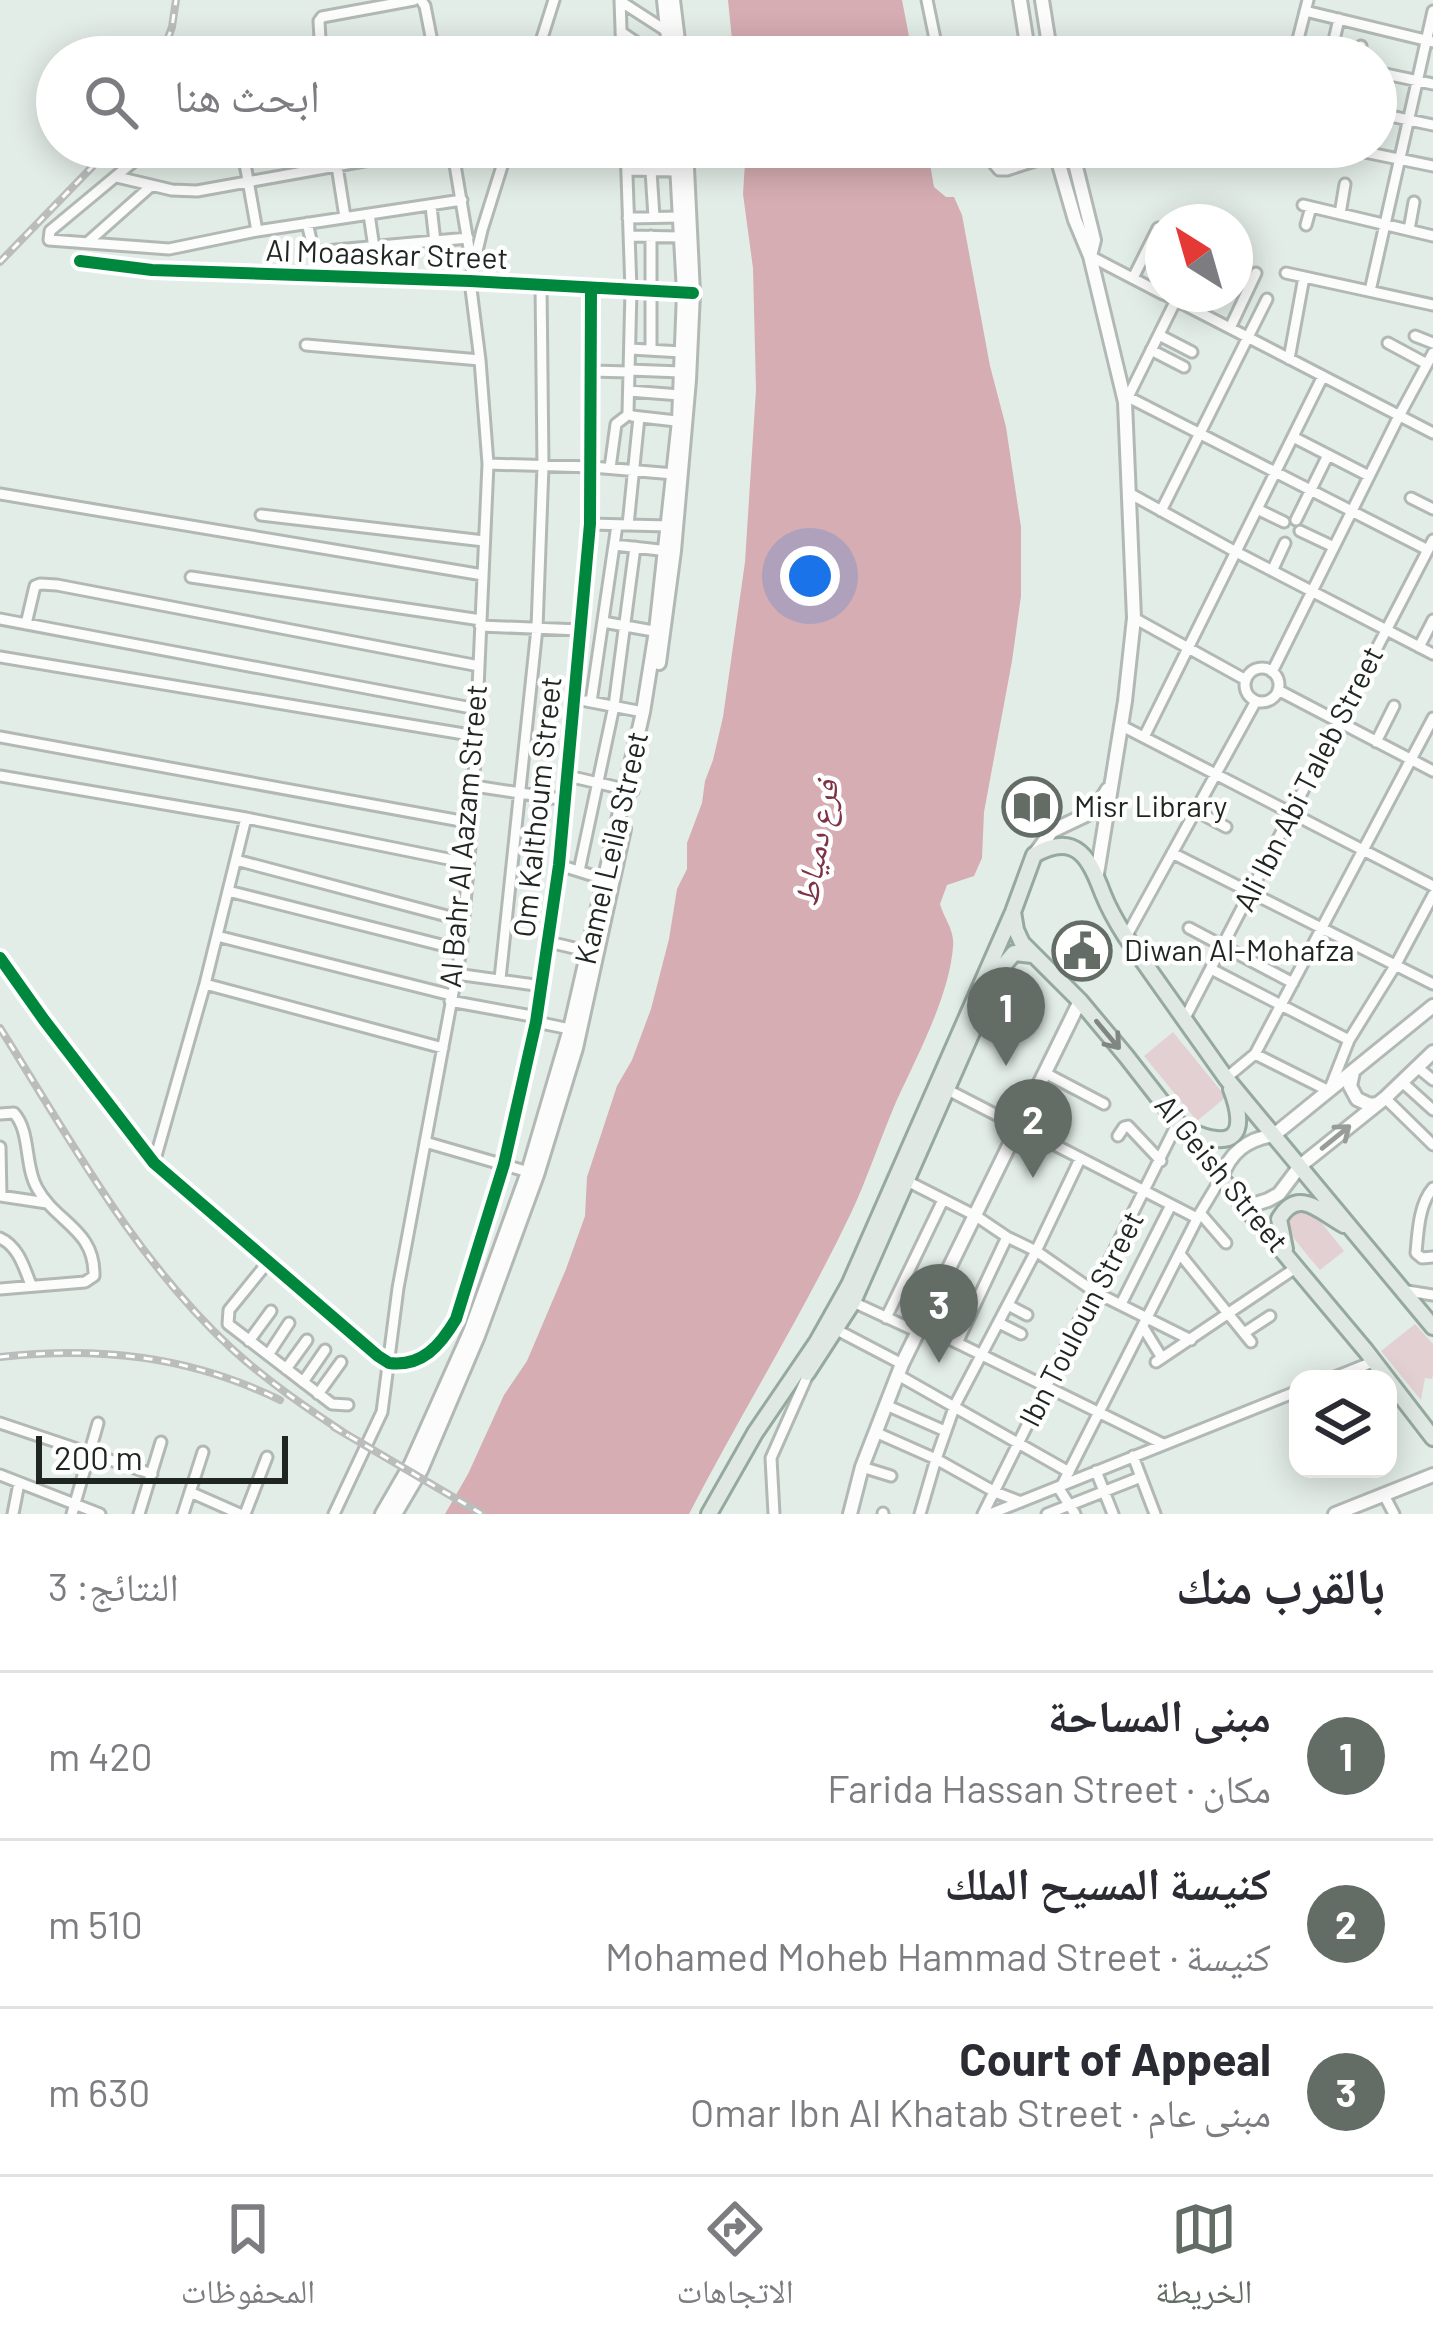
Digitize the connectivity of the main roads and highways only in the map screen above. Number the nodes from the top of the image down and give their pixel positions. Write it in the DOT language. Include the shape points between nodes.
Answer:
graph roads {
  1 [pos="1012,912"];
  2 [pos="1032,955"];
  3 [pos="1226,1078"];
  4 [pos="1181,1125"];
  5 [pos="1353,1231"];
  6 [pos="1292,1261"];
  7 [pos="1433,1327"];
  8 [pos="1433,1438"];
  9 [pos="709,1514"];
  10 [pos="718,1514"];
  1 -- 2 [label="main road, Al Geish Street"];
  1 -- 3 [label="main road" via="1034,854 1070,848 1087,858 1126,937"];
  1 -- 9 [label="main road" via="850,1285"];
  2 -- 4 [label="main road, Al Geish Street, one-way"];
  2 -- 10 [label="main road" via="1014,953 991,987 854,1302"];
  3 -- 4 [label="main road" via="1240,1115 1233,1135 1213,1141"];
  3 -- 5 [label="main road"];
  4 -- 6 [label="main road, Al Geish Street"];
  5 -- 6 [label="main road" via="1309,1204 1287,1206 1279,1219"];
  5 -- 7 [label="main road"];
  6 -- 8 [label="main road, Al Geish Street"];
}
